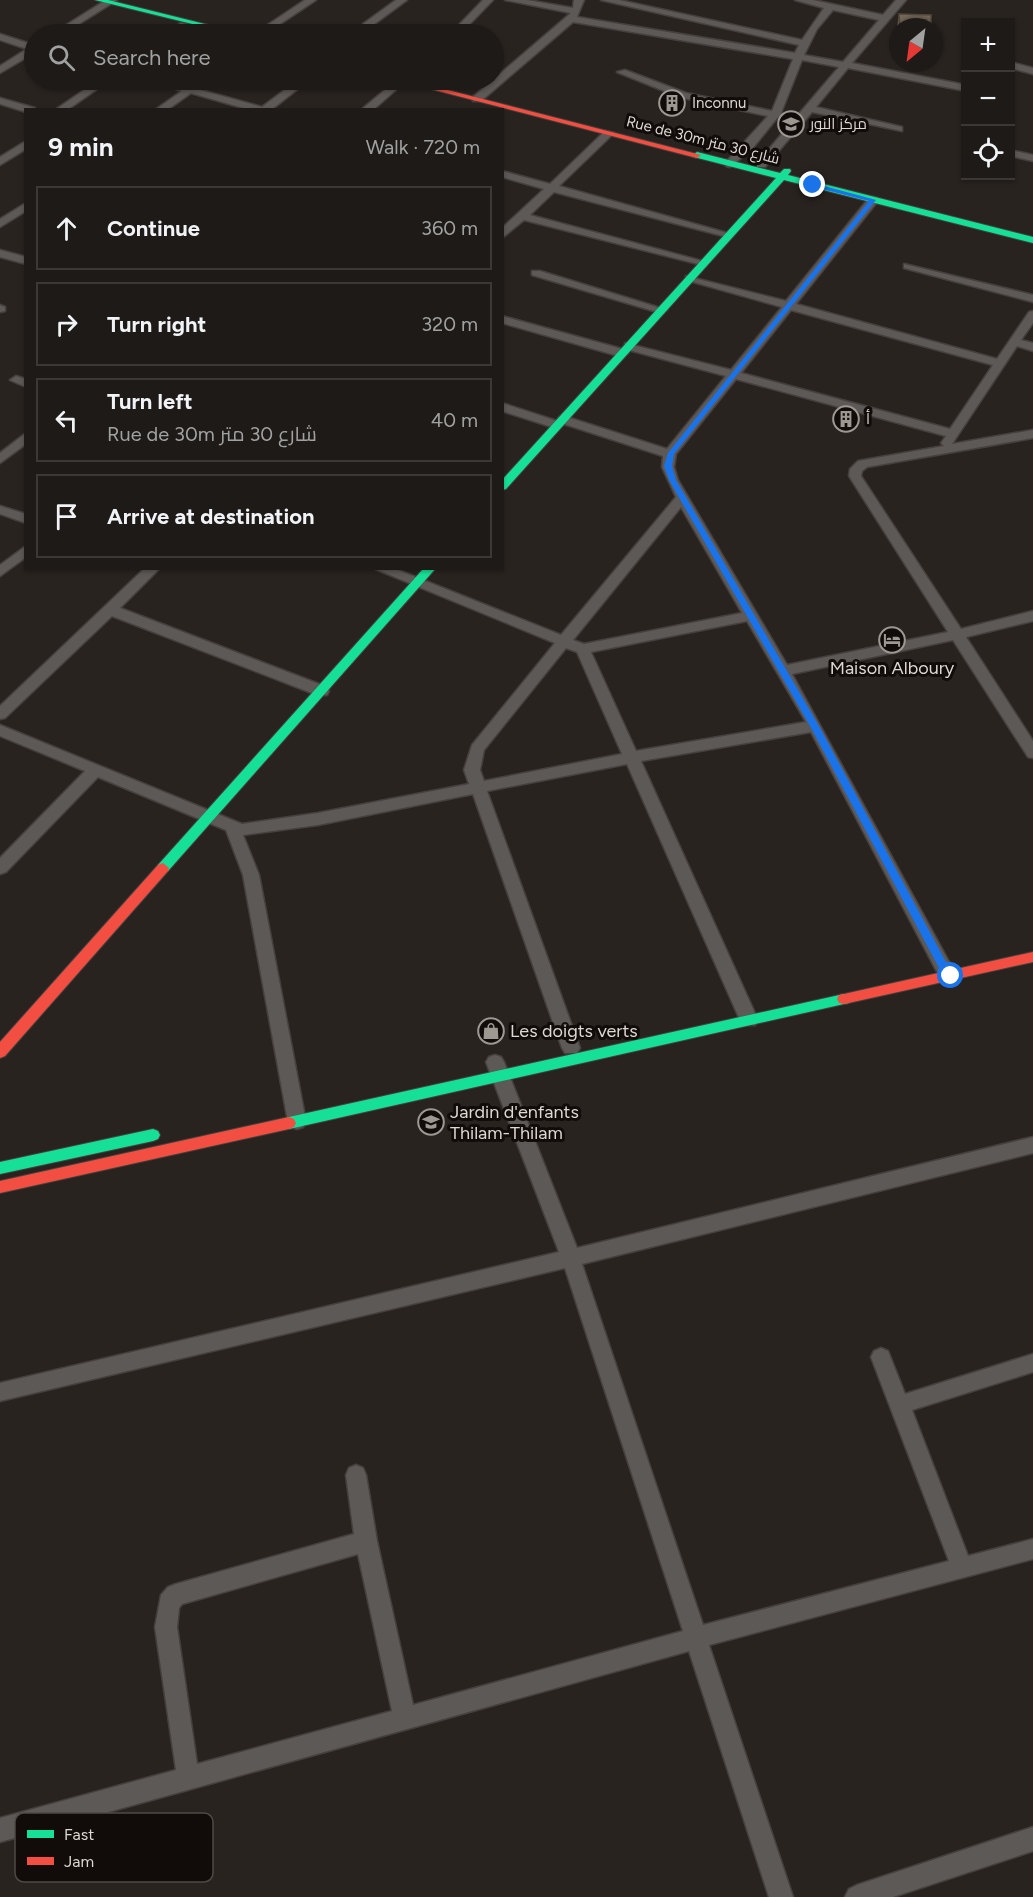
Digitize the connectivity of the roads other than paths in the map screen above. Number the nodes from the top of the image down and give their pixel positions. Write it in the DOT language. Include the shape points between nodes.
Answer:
graph roads {
  1 [pos="84,0"];
  2 [pos="311,0"];
  3 [pos="402,0"];
  4 [pos="488,0"];
  5 [pos="510,0"];
  6 [pos="579,0"];
  7 [pos="606,0"];
  8 [pos="800,0"];
  9 [pos="901,0"];
  10 [pos="106,2"];
  11 [pos="831,6"];
  12 [pos="574,15"];
  13 [pos="884,18"];
  14 [pos="72,24"];
  15 [pos="181,24"];
  16 [pos="199,24"];
  17 [pos="274,24"];
  18 [pos="369,24"];
  19 [pos="465,24"];
  20 [pos="0,37"];
  21 [pos="803,43"];
  22 [pos="24,45"];
  23 [pos="24,54"];
  24 [pos="800,58"];
  25 [pos="846,63"];
  26 [pos="1015,66"];
  27 [pos="0,70"];
  28 [pos="1033,70"];
  29 [pos="622,72"];
  30 [pos="504,77"];
  31 [pos="961,87"];
  32 [pos="90,90"];
  33 [pos="189,90"];
  34 [pos="194,90"];
  35 [pos="291,90"];
  36 [pos="389,90"];
  37 [pos="448,90"];
  38 [pos="459,90"];
  39 [pos="489,90"];
  40 [pos="481,97"];
  41 [pos="0,101"];
  42 [pos="24,108"];
  43 [pos="63,108"];
  44 [pos="163,108"];
  45 [pos="257,108"];
  46 [pos="267,108"];
  47 [pos="368,108"];
  48 [pos="809,108"];
  49 [pos="774,115"];
  50 [pos="799,120"];
  51 [pos="898,129"];
  52 [pos="609,132"];
  53 [pos="24,145"];
  54 [pos="1015,154"];
  55 [pos="1033,158"];
  56 [pos="733,161"];
  57 [pos="0,162"];
  58 [pos="761,165"];
  59 [pos="784,174"];
  60 [pos="504,175"];
  61 [pos="552,187"];
  62 [pos="873,200"];
  63 [pos="24,207"];
  64 [pos="522,216"];
  65 [pos="0,224"];
  66 [pos="1033,232"];
  67 [pos="504,233"];
  68 [pos="727,236"];
  69 [pos="1033,240"];
  70 [pos="0,253"];
  71 [pos="24,260"];
  72 [pos="702,264"];
  73 [pos="908,266"];
  74 [pos="536,273"];
  75 [pos="690,278"];
  76 [pos="1033,299"];
  77 [pos="790,305"];
  78 [pos="661,310"];
  79 [pos="1033,314"];
  80 [pos="504,319"];
  81 [pos="1014,342"];
  82 [pos="1033,346"];
  83 [pos="626,349"];
  84 [pos="1000,364"];
  85 [pos="734,375"];
  86 [pos="504,408"];
  87 [pos="560,422"];
  88 [pos="953,434"];
  89 [pos="1033,434"];
  90 [pos="24,438"];
  91 [pos="940,451"];
  92 [pos="3,453"];
  93 [pos="670,454"];
  94 [pos="504,485"];
  95 [pos="682,497"];
  96 [pos="0,510"];
  97 [pos="24,518"];
  98 [pos="24,552"];
  99 [pos="152,570"];
  100 [pos="385,570"];
  101 [pos="429,570"];
  102 [pos="0,572"];
  103 [pos="418,584"];
  104 [pos="111,610"];
  105 [pos="751,616"];
  106 [pos="1033,616"];
  107 [pos="956,635"];
  108 [pos="562,640"];
  109 [pos="583,649"];
  110 [pos="783,671"];
  111 [pos="322,691"];
  112 [pos="0,714"];
  113 [pos="815,726"];
  114 [pos="0,730"];
  115 [pos="1033,753"];
  116 [pos="633,757"];
  117 [pos="94,771"];
  118 [pos="478,787"];
  119 [pos="210,818"];
  120 [pos="233,829"];
  121 [pos="0,868"];
  122 [pos="1033,943"];
  123 [pos="1033,957"];
  124 [pos="946,970"];
  125 [pos="747,1015"];
  126 [pos="571,1047"];
  127 [pos="0,1052"];
  128 [pos="493,1068"];
  129 [pos="295,1109"];
  130 [pos="168,1132"];
  131 [pos="1033,1145"];
  132 [pos="0,1168"];
  133 [pos="0,1187"];
  134 [pos="571,1258"];
  135 [pos="881,1356"];
  136 [pos="1033,1363"];
  137 [pos="0,1392"];
  138 [pos="899,1405"];
  139 [pos="356,1475"];
  140 [pos="366,1541"];
  141 [pos="1033,1549"];
  142 [pos="962,1568"];
  143 [pos="696,1638"];
  144 [pos="405,1718"];
  145 [pos="188,1778"];
  146 [pos="61,1813"];
  147 [pos="15,1826"];
  148 [pos="0,1830"];
  149 [pos="1033,1839"];
  150 [pos="781,1897"];
  151 [pos="857,1897"];
  1 -- 10 [label="street"];
  2 -- 17 [label="street"];
  3 -- 18 [label="street"];
  4 -- 19 [label="street"];
  5 -- 12 [label="street"];
  6 -- 12 [label="street"];
  7 -- 21 [label="street"];
  8 -- 11 [label="street"];
  9 -- 13 [label="street"];
  10 -- 14 [label="street"];
  10 -- 15 [label="street"];
  10 -- 16 [label="street"];
  11 -- 13 [label="street"];
  11 -- 21 [label="street"];
  12 -- 24 [label="street"];
  12 -- 30 [label="street"];
  13 -- 25 [label="street"];
  20 -- 22 [label="street"];
  21 -- 24 [label="street"];
  23 -- 27 [label="street"];
  24 -- 25 [label="street"];
  24 -- 49 [label="street"];
  25 -- 31 [label="street"];
  25 -- 48 [label="street"];
  26 -- 28 [label="street"];
  29 -- 49 [label="street" via="683,95"];
  32 -- 43 [label="street"];
  33 -- 44 [label="street"];
  34 -- 45 [label="street"];
  35 -- 46 [label="street"];
  36 -- 47 [label="street"];
  37 -- 40 [label="street, Rue de 30m شارع 30 متر"];
  38 -- 40 [label="street, Rue de 30m شارع 30 متر"];
  39 -- 40 [label="street"];
  40 -- 52 [label="street, Rue de 30m شارع 30 متر"];
  40 -- 56 [label="street, Rue de 30m شارع 30 متر"];
  41 -- 42 [label="street"];
  48 -- 50 [label="street"];
  48 -- 51 [label="street"];
  49 -- 50 [label="street"];
  49 -- 56 [label="street"];
  50 -- 58 [label="street"];
  52 -- 56 [label="street, Rue de 30m شارع 30 متر"];
  52 -- 61 [label="street"];
  53 -- 57 [label="street"];
  54 -- 55 [label="street"];
  56 -- 58 [label="street, Rue de 30m شارع 30 متر"];
  56 -- 59 [label="street, Rue de 30m شارع 30 متر"];
  58 -- 59 [label="street, Rue de 30m شارع 30 متر"];
  59 -- 62 [label="street, Rue de 30m شارع 30 متر"];
  59 -- 66 [label="street, Rue de 30m شارع 30 متر"];
  59 -- 68 [label="street"];
  60 -- 61 [label="street"];
  61 -- 64 [label="street"];
  61 -- 68 [label="street"];
  62 -- 69 [label="street, Rue de 30m شارع 30 متر"];
  62 -- 77 [label="street"];
  63 -- 65 [label="street"];
  64 -- 67 [label="street"];
  64 -- 72 [label="street"];
  68 -- 72 [label="street"];
  70 -- 71 [label="street"];
  72 -- 75 [label="street"];
  73 -- 76 [label="street"];
  74 -- 78 [label="street"];
  75 -- 77 [label="street"];
  75 -- 78 [label="street"];
  77 -- 84 [label="street"];
  77 -- 85 [label="street"];
  78 -- 83 [label="street"];
  79 -- 81 [label="street"];
  80 -- 83 [label="street"];
  81 -- 82 [label="street"];
  81 -- 84 [label="street"];
  83 -- 85 [label="street"];
  83 -- 87 [label="street"];
  84 -- 88 [label="street"];
  85 -- 88 [label="street"];
  85 -- 93 [label="street"];
  86 -- 87 [label="street"];
  87 -- 93 [label="street"];
  87 -- 94 [label="street"];
  88 -- 91 [label="street"];
  89 -- 91 [label="street"];
  90 -- 92 [label="street"];
  91 -- 107 [label="street" via="863,464 856,469 855,476"];
  93 -- 95 [label="street" via="668,466"];
  95 -- 105 [label="street"];
  95 -- 108 [label="street"];
  96 -- 97 [label="street"];
  98 -- 102 [label="street"];
  99 -- 104 [label="street"];
  100 -- 103 [label="street"];
  101 -- 103 [label="street"];
  103 -- 108 [label="street"];
  103 -- 111 [label="street"];
  104 -- 111 [label="street"];
  104 -- 112 [label="street"];
  105 -- 109 [label="street"];
  105 -- 110 [label="street"];
  106 -- 107 [label="street"];
  107 -- 110 [label="street"];
  107 -- 115 [label="street"];
  108 -- 109 [label="street"];
  108 -- 118 [label="street" via="477,749 472,770"];
  109 -- 116 [label="street"];
  110 -- 113 [label="street"];
  111 -- 119 [label="street"];
  113 -- 116 [label="street"];
  113 -- 124 [label="street"];
  114 -- 117 [label="street"];
  116 -- 118 [label="street"];
  116 -- 125 [label="street"];
  117 -- 119 [label="street"];
  117 -- 121 [label="street"];
  118 -- 120 [label="street" via="318,819 253,830"];
  118 -- 126 [label="street"];
  119 -- 120 [label="street"];
  119 -- 127 [label="street"];
  120 -- 129 [label="street" via="251,875"];
  122 -- 124 [label="street"];
  123 -- 124 [label="street"];
  124 -- 125 [label="street"];
  125 -- 126 [label="street"];
  125 -- 128 [label="street"];
  126 -- 128 [label="street"];
  128 -- 129 [label="street"];
  128 -- 134 [label="street"];
  129 -- 133 [label="street"];
  130 -- 132 [label="street"];
  131 -- 134 [label="street"];
  134 -- 137 [label="street"];
  134 -- 143 [label="street"];
  135 -- 138 [label="street"];
  136 -- 138 [label="street"];
  138 -- 142 [label="street"];
  139 -- 140 [label="street"];
  140 -- 144 [label="street"];
  140 -- 145 [label="street" via="176,1595 169,1603 166,1627"];
  141 -- 142 [label="street"];
  142 -- 143 [label="street"];
  143 -- 144 [label="street"];
  143 -- 150 [label="street"];
  144 -- 145 [label="street"];
  145 -- 146 [label="street"];
  147 -- 148 [label="street"];
  149 -- 151 [label="street"];
}
